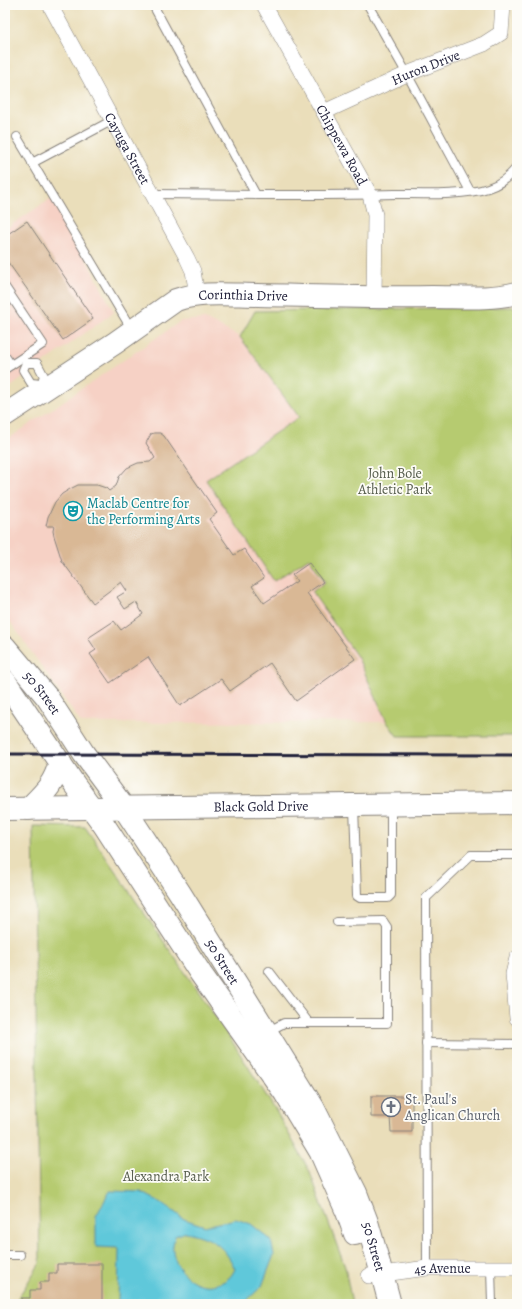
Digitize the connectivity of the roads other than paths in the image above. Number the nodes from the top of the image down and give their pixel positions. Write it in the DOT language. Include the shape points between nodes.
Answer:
graph roads {
  1 [pos="50,5"];
  2 [pos="153,5"];
  3 [pos="264,5"];
  4 [pos="368,5"];
  5 [pos="502,5"];
  6 [pos="407,74"];
  7 [pos="324,112"];
  8 [pos="113,120"];
  9 [pos="17,137"];
  10 [pos="32,162"];
  11 [pos="517,167"];
  12 [pos="470,191"];
  13 [pos="153,194"];
  14 [pos="256,195"];
  15 [pos="370,195"];
  16 [pos="5,287"];
  17 [pos="517,293"];
  18 [pos="197,295"];
  19 [pos="374,298"];
  20 [pos="132,331"];
  21 [pos="5,356"];
  22 [pos="24,360"];
  23 [pos="8,367"];
  24 [pos="43,387"];
  25 [pos="5,415"];
  26 [pos="5,647"];
  27 [pos="5,681"];
  28 [pos="60,762"];
  29 [pos="517,803"];
  30 [pos="354,804"];
  31 [pos="391,804"];
  32 [pos="124,808"];
  33 [pos="178,808"];
  34 [pos="5,809"];
  35 [pos="28,809"];
  36 [pos="92,809"];
  37 [pos="152,850"];
  38 [pos="517,855"];
  39 [pos="337,922"];
  40 [pos="517,958"];
  41 [pos="269,971"];
  42 [pos="517,1018"];
  43 [pos="308,1023"];
  44 [pos="266,1032"];
  45 [pos="426,1043"];
  46 [pos="517,1044"];
  47 [pos="5,1255"];
  48 [pos="20,1255"];
  49 [pos="427,1268"];
  50 [pos="491,1268"];
  51 [pos="517,1268"];
  52 [pos="376,1275"];
  53 [pos="375,1304"];
  54 [pos="390,1304"];
  55 [pos="492,1304"];
  1 -- 8 [label="street, Cayuga Street"];
  2 -- 14 [label="lane"];
  3 -- 7 [label="street, Chippewa Road"];
  4 -- 6 [label="lane"];
  5 -- 6 [label="street, Huron Drive" via="501,34 484,44"];
  6 -- 7 [label="street, Huron Drive"];
  6 -- 12 [label="lane"];
  7 -- 15 [label="street, Chippewa Road"];
  8 -- 10 [label="lane"];
  8 -- 13 [label="street, Cayuga Street"];
  9 -- 10 [label="lane"];
  10 -- 20 [label="lane"];
  11 -- 12 [label="lane" via="506,180 489,188"];
  12 -- 15 [label="lane"];
  13 -- 14 [label="lane"];
  13 -- 18 [label="street, Cayuga Street" via="193,271"];
  14 -- 15 [label="lane"];
  15 -- 19 [label="street, Chippewa Road" via="375,215"];
  16 -- 22 [label="lane" via="43,344"];
  17 -- 19 [label="main road, Corinthia Drive" via="491,297"];
  18 -- 19 [label="main road, Corinthia Drive"];
  18 -- 20 [label="main road, Corinthia Drive" via="176,300"];
  20 -- 24 [label="main road, Corinthia Drive"];
  21 -- 23 [label="lane"];
  22 -- 23 [label="lane"];
  22 -- 24 [label="lane" via="23,370 31,383"];
  22 -- 24 [label="lane" via="37,363 44,376"];
  24 -- 25 [label="main road, Corinthia Drive"];
  26 -- 32 [label="main road, 50 Street" via="47,697 84,754"];
  27 -- 28 [label="main road, 50 Street"];
  28 -- 35 [label="main road" via="49,788"];
  28 -- 36 [label="main road, 50 Street"];
  29 -- 31 [label="main road, Black Gold Drive"];
  30 -- 31 [label="main road, Black Gold Drive"];
  30 -- 31 [label="lane" via="357,896 388,898 391,895"];
  30 -- 33 [label="main road, Black Gold Drive"];
  32 -- 33 [label="main road, Black Gold Drive"];
  32 -- 36 [label="main road, Black Gold Drive"];
  32 -- 37 [label="main road, 50 Street"];
  33 -- 37 [label="main road" via="159,818 153,825 150,835"];
  34 -- 35 [label="main road, Black Gold Drive"];
  35 -- 36 [label="main road, Black Gold Drive"];
  36 -- 52 [label="main road, 50 Street" via="201,974 285,1093 320,1152"];
  37 -- 44 [label="main road, 50 Street"];
  38 -- 45 [label="lane" via="470,855 426,898"];
  39 -- 43 [label="lane" via="383,921 387,927 387,1023"];
  40 -- 42 [label="street" via="513,974"];
  41 -- 43 [label="lane"];
  43 -- 44 [label="lane" via="284,1023"];
  44 -- 52 [label="main road, 50 Street" via="313,1107 356,1193 366,1222"];
  45 -- 46 [label="lane"];
  45 -- 49 [label="lane"];
  47 -- 48 [label="lane"];
  49 -- 50 [label="street, 45 Avenue"];
  49 -- 52 [label="street, 45 Avenue"];
  50 -- 51 [label="street, 45 Avenue"];
  50 -- 55 [label="lane"];
  52 -- 53 [label="main road, 50 Street"];
  52 -- 54 [label="main road, 50 Street"];
}
